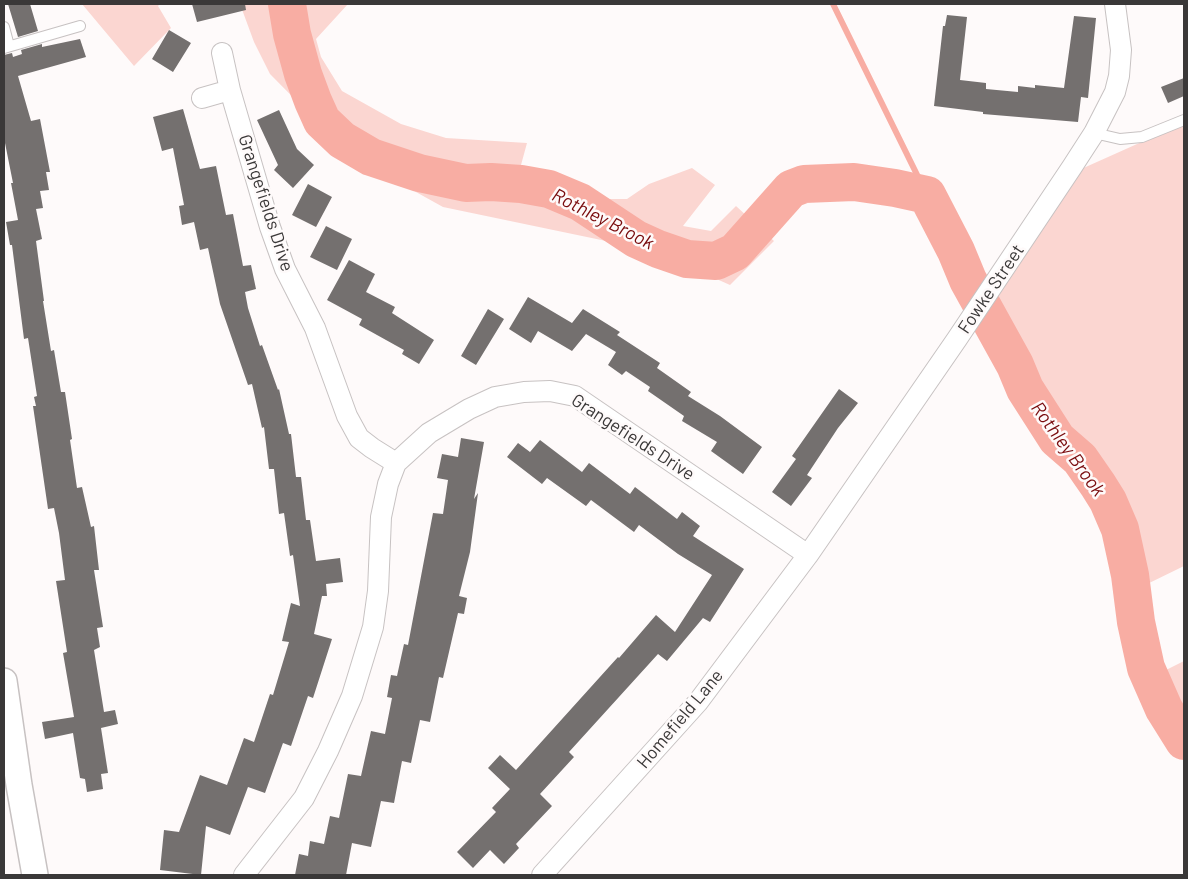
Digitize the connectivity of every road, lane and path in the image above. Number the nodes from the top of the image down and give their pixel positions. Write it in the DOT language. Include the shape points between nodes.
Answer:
graph roads {
  1 [pos="1115,4"];
  2 [pos="80,26"];
  3 [pos="4,27"];
  4 [pos="6,47"];
  5 [pos="222,52"];
  6 [pos="230,90"];
  7 [pos="202,98"];
  8 [pos="1184,120"];
  9 [pos="1094,133"];
  10 [pos="396,463"];
  11 [pos="808,555"];
  12 [pos="4,681"];
  13 [pos="35,875"];
  14 [pos="244,875"];
  15 [pos="542,875"];
  1 -- 9 [label="street, Fowke Street" via="1121,50 1119,76 1110,106"];
  2 -- 4 [label="lane"];
  3 -- 4 [label="lane"];
  5 -- 6 [label="street, Grangefields Drive"];
  6 -- 7 [label="street"];
  6 -- 10 [label="street, Grangefields Drive" via="285,269 315,328 346,416 359,438"];
  8 -- 9 [label="lane" via="1142,137 1120,139"];
  9 -- 11 [label="street, Fowke Street"];
  10 -- 11 [label="street, Grangefields Drive" via="429,433 469,409 496,398 550,391 575,396"];
  10 -- 14 [label="street, Grangefields Drive" via="381,517 373,627 352,696 304,798"];
  11 -- 15 [label="street, Homefield Lane" via="698,702"];
  12 -- 13 [label="street"];
}
